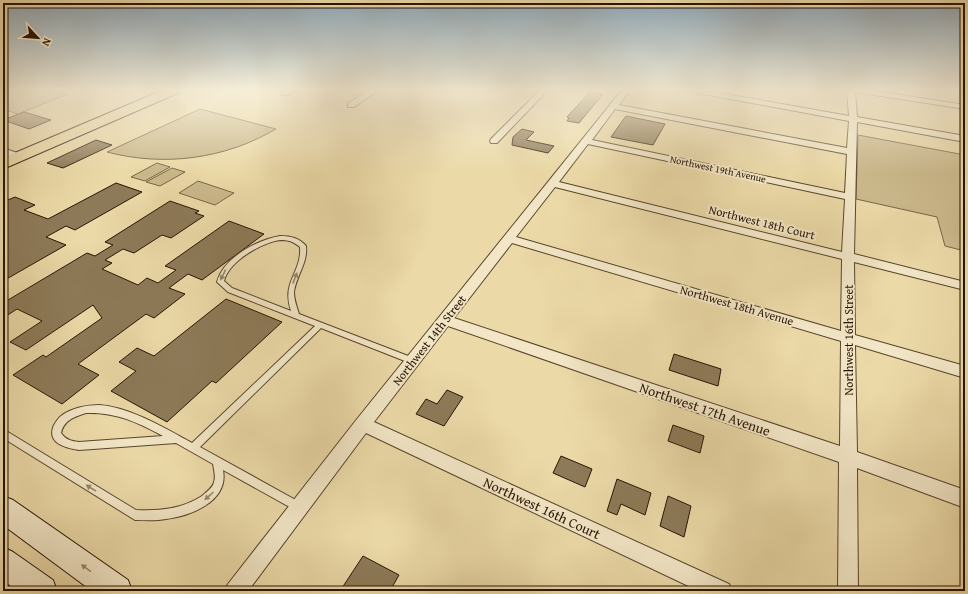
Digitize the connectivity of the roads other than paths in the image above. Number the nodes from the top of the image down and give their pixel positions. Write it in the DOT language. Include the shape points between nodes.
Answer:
graph roads {
  1 [pos="94,118"];
  2 [pos="104,118"];
  3 [pos="517,118"];
  4 [pos="604,118"];
  5 [pos="674,118"];
  6 [pos="853,118"];
  7 [pos="965,139"];
  8 [pos="494,141"];
  9 [pos="586,141"];
  10 [pos="852,152"];
  11 [pos="8,156"];
  12 [pos="552,184"];
  13 [pos="850,197"];
  14 [pos="509,238"];
  15 [pos="848,257"];
  16 [pos="965,286"];
  17 [pos="296,315"];
  18 [pos="445,320"];
  19 [pos="320,325"];
  20 [pos="849,337"];
  21 [pos="413,361"];
  22 [pos="965,372"];
  23 [pos="363,424"];
  24 [pos="3,433"];
  25 [pos="177,439"];
  26 [pos="193,448"];
  27 [pos="848,457"];
  28 [pos="217,461"];
  29 [pos="965,499"];
  30 [pos="299,507"];
  31 [pos="3,509"];
  32 [pos="3,562"];
  33 [pos="42,591"];
  34 [pos="117,591"];
  35 [pos="234,591"];
  36 [pos="722,591"];
  37 [pos="848,591"];
  1 -- 11 [label="highway"];
  2 -- 11 [label="highway"];
  3 -- 8 [label="street"];
  4 -- 9 [label="street, Northwest 14th Street"];
  5 -- 10 [label="street"];
  6 -- 7 [label="street"];
  6 -- 10 [label="street, Northwest 16th Street"];
  9 -- 12 [label="street, Northwest 14th Street"];
  9 -- 13 [label="street, Northwest 19th Avenue"];
  10 -- 13 [label="street, Northwest 16th Street"];
  12 -- 14 [label="street, Northwest 14th Street"];
  12 -- 15 [label="street, Northwest 18th Court"];
  13 -- 15 [label="street, Northwest 16th Street"];
  14 -- 18 [label="street, Northwest 14th Street"];
  14 -- 20 [label="street, Northwest 18th Avenue"];
  15 -- 16 [label="street, Northwest 18th Court"];
  15 -- 20 [label="street, Northwest 16th Street"];
  17 -- 17 [label="lane, one-way" via="291,292 303,258 303,246 299,242 279,238 260,243 223,272 220,282 223,286"];
  17 -- 19 [label="lane"];
  18 -- 21 [label="street, Northwest 14th Street"];
  18 -- 27 [label="street, Northwest 17th Avenue"];
  19 -- 21 [label="lane"];
  19 -- 26 [label="lane"];
  20 -- 22 [label="street, Northwest 18th Avenue"];
  20 -- 27 [label="street, Northwest 16th Street"];
  21 -- 23 [label="street, Northwest 14th Street"];
  23 -- 30 [label="street, Northwest 14th Street"];
  23 -- 36 [label="street, Northwest 16th Court"];
  28 -- 24 [label="lane, one-way" via="220,482 212,495 201,503 171,514 135,515"];
  25 -- 25 [label="lane" via="78,446 68,445 59,440 56,434 57,425 68,415 96,408 108,409 137,419"];
  25 -- 26 [label="lane"];
  26 -- 28 [label="lane"];
  27 -- 29 [label="street, Northwest 17th Avenue"];
  27 -- 37 [label="street, Northwest 16th Street"];
  28 -- 30 [label="lane"];
  30 -- 35 [label="street, Northwest 14th Street"];
  34 -- 31 [label="main road, one-way"];
  32 -- 33 [label="main road"];
}
